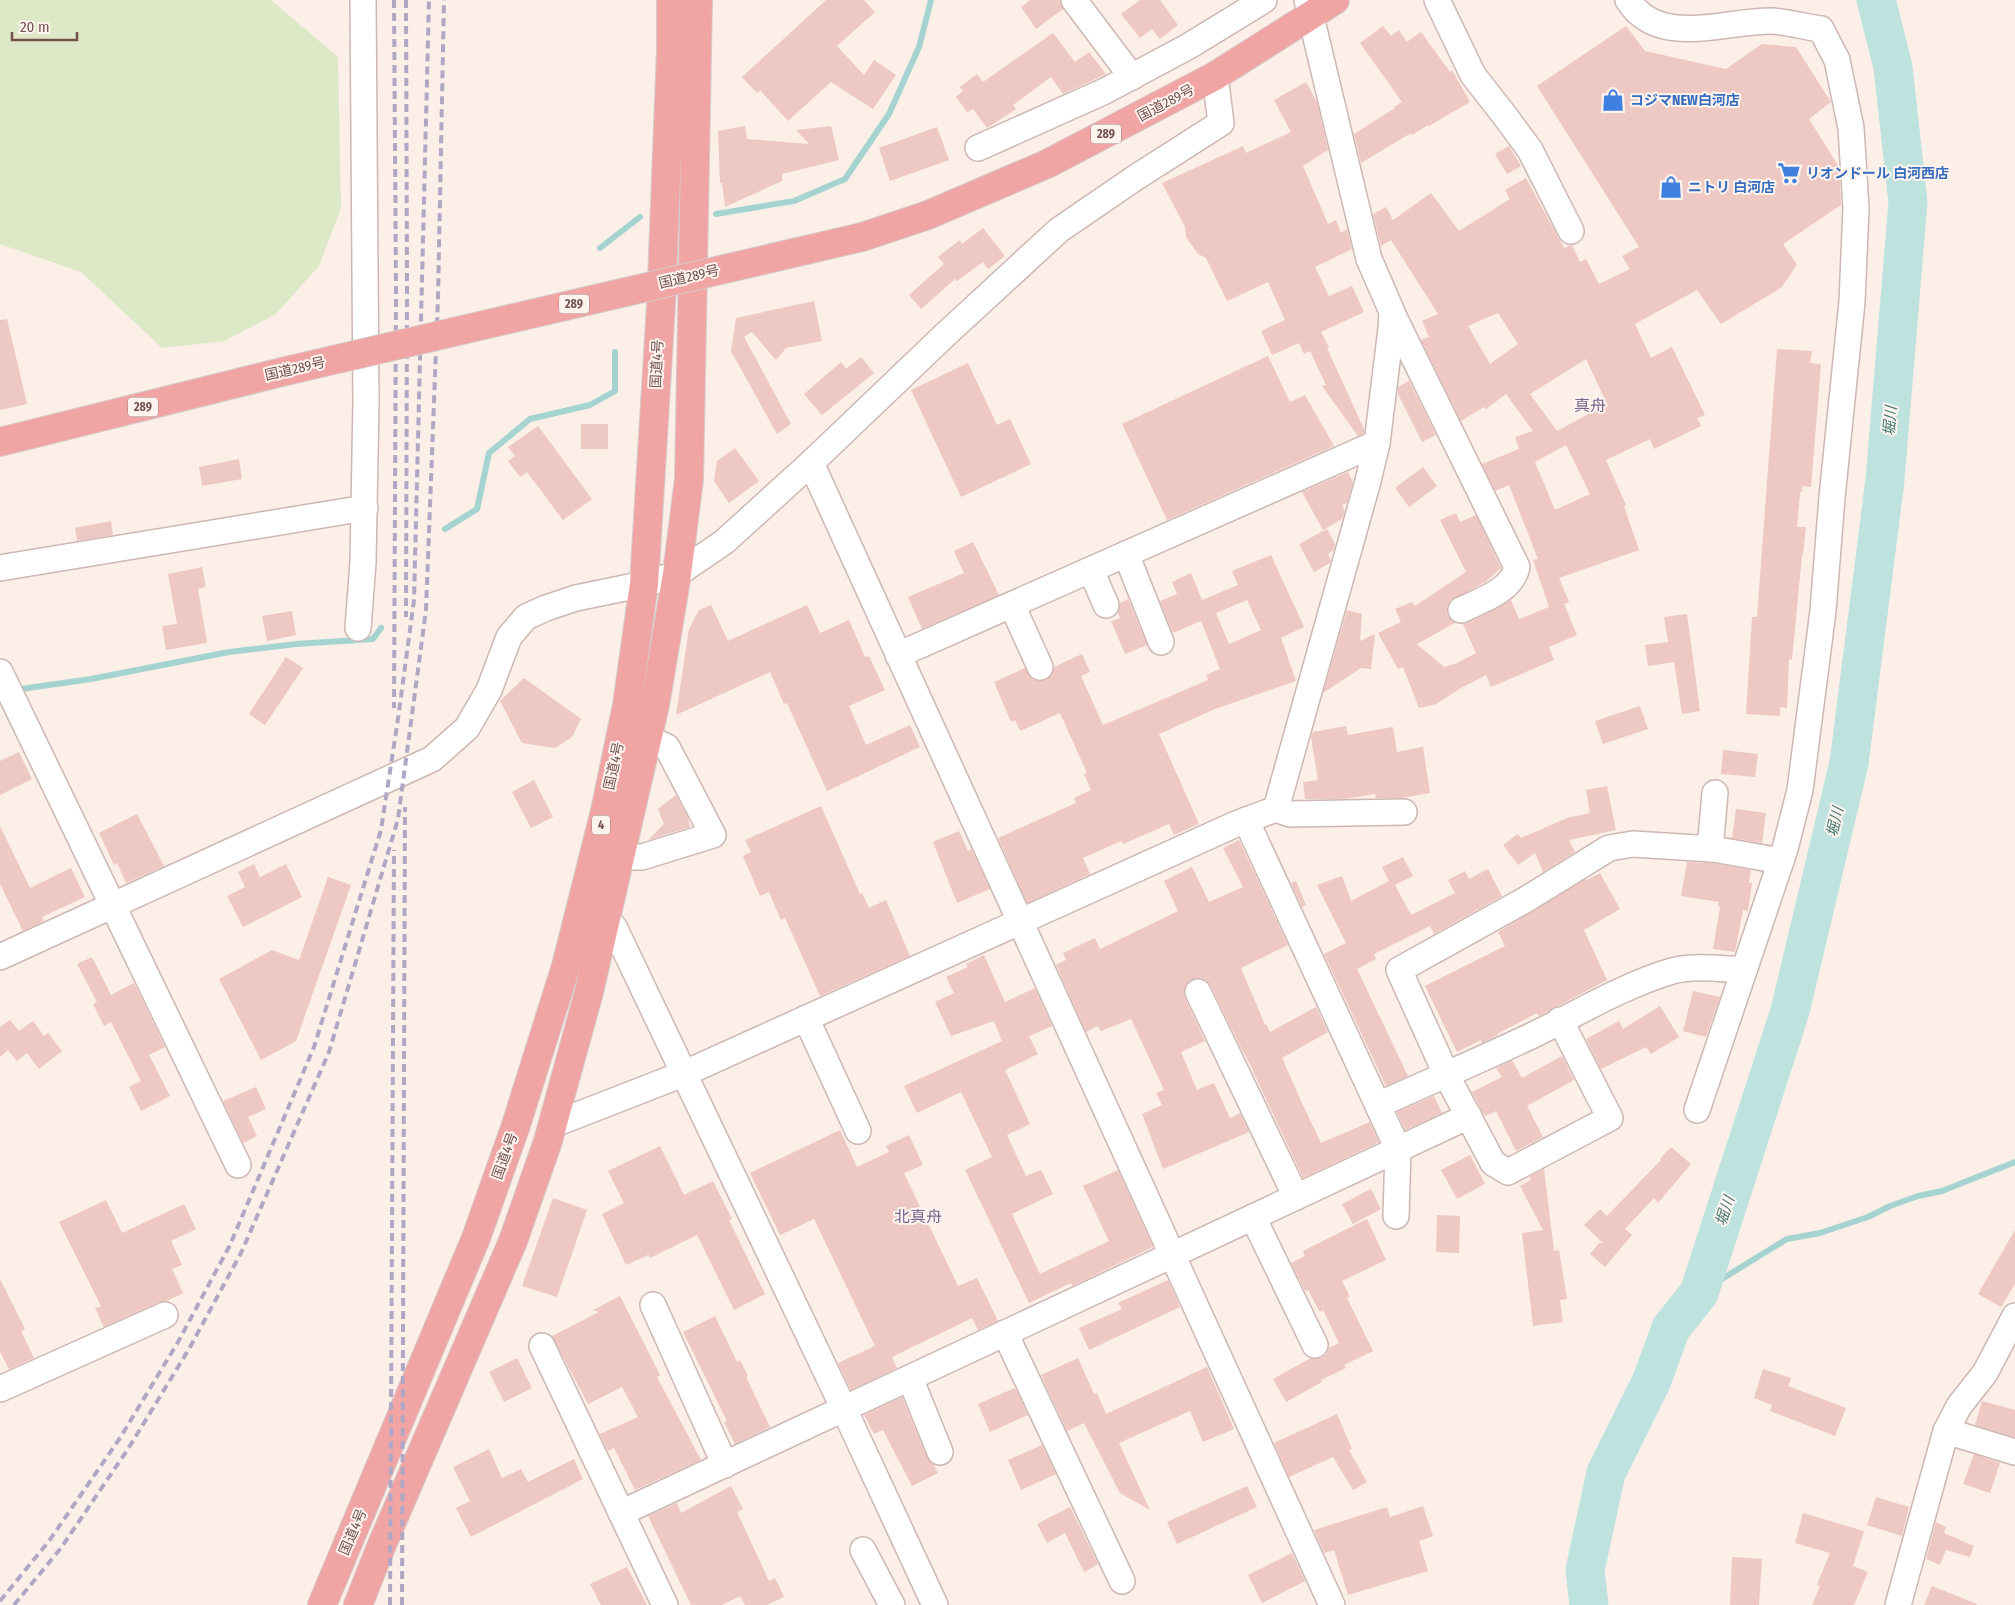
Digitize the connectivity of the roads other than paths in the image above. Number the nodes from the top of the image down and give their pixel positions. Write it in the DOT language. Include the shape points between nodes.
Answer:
graph roads {
  1 [pos="363,0"];
  2 [pos="671,0"];
  3 [pos="698,0"];
  4 [pos="1074,0"];
  5 [pos="1264,0"];
  6 [pos="1335,0"];
  7 [pos="1437,0"];
  8 [pos="1628,0"];
  9 [pos="1309,8"];
  10 [pos="1215,76"];
  11 [pos="1132,77"];
  12 [pos="978,148"];
  13 [pos="1571,232"];
  14 [pos="1392,312"];
  15 [pos="0,442"];
  16 [pos="1377,443"];
  17 [pos="811,463"];
  18 [pos="365,508"];
  19 [pos="1126,554"];
  20 [pos="0,568"];
  21 [pos="1091,570"];
  22 [pos="677,574"];
  23 [pos="644,584"];
  24 [pos="1012,605"];
  25 [pos="1106,605"];
  26 [pos="1461,610"];
  27 [pos="358,628"];
  28 [pos="1161,642"];
  29 [pos="898,655"];
  30 [pos="1040,667"];
  31 [pos="0,672"];
  32 [pos="648,738"];
  33 [pos="1715,793"];
  34 [pos="1276,809"];
  35 [pos="1404,812"];
  36 [pos="1246,820"];
  37 [pos="1710,849"];
  38 [pos="620,857"];
  39 [pos="1781,861"];
  40 [pos="112,905"];
  41 [pos="1019,921"];
  42 [pos="605,922"];
  43 [pos="2,950"];
  44 [pos="1744,970"];
  45 [pos="1198,992"];
  46 [pos="806,1018"];
  47 [pos="1560,1020"];
  48 [pos="683,1074"];
  49 [pos="1446,1074"];
  50 [pos="1378,1105"];
  51 [pos="1697,1110"];
  52 [pos="1469,1116"];
  53 [pos="552,1125"];
  54 [pos="858,1130"];
  55 [pos="1398,1149"];
  56 [pos="238,1165"];
  57 [pos="1296,1197"];
  58 [pos="1396,1216"];
  59 [pos="1253,1217"];
  60 [pos="1172,1255"];
  61 [pos="653,1305"];
  62 [pos="165,1315"];
  63 [pos="2015,1316"];
  64 [pos="1006,1333"];
  65 [pos="1315,1345"];
  66 [pos="542,1346"];
  67 [pos="910,1378"];
  68 [pos="0,1389"];
  69 [pos="844,1409"];
  70 [pos="1946,1431"];
  71 [pos="940,1452"];
  72 [pos="2015,1452"];
  73 [pos="725,1465"];
  74 [pos="621,1513"];
  75 [pos="863,1550"];
  76 [pos="1122,1580"];
  77 [pos="322,1605"];
  78 [pos="358,1605"];
  79 [pos="665,1605"];
  80 [pos="892,1605"];
  81 [pos="934,1605"];
  82 [pos="1332,1605"];
  83 [pos="1898,1605"];
  1 -- 18 [label="street"];
  2 -- 23 [label="highway, 国道4号 / 4" via="661,305"];
  3 -- 22 [label="highway, 国道4号 / 4" via="689,478"];
  4 -- 11 [label="street"];
  5 -- 11 [label="street"];
  6 -- 9 [label="highway, 国道289号 / 289"];
  7 -- 13 [label="street" via="1473,75 1530,150"];
  8 -- 39 [label="street" via="1633,9 1652,21 1677,30 1771,21 1821,30 1837,60 1851,128 1856,208 1852,302 1823,611 1800,790"];
  9 -- 10 [label="highway, 国道289号 / 289"];
  9 -- 14 [label="street" via="1369,259"];
  10 -- 15 [label="highway, 国道289号 / 289, bridge" via="1047,164 928,215 862,237 286,371"];
  10 -- 17 [label="street" via="1221,123 1059,230"];
  11 -- 12 [label="street"];
  14 -- 16 [label="street"];
  14 -- 26 [label="street" via="1517,567 1515,577 1507,586"];
  16 -- 19 [label="street"];
  16 -- 34 [label="street"];
  17 -- 22 [label="street" via="724,542"];
  17 -- 29 [label="street"];
  18 -- 20 [label="street"];
  18 -- 27 [label="street"];
  19 -- 21 [label="street"];
  19 -- 28 [label="street"];
  21 -- 24 [label="street"];
  21 -- 25 [label="street"];
  22 -- 23 [label="street"];
  22 -- 32 [label="highway, 国道4号 / 4"];
  23 -- 40 [label="street" via="576,598 526,617 509,637 489,690 467,728 432,759"];
  23 -- 77 [label="highway, 国道4号 / 4" via="627,704 605,811 566,966 516,1125 476,1238"];
  24 -- 29 [label="street"];
  24 -- 30 [label="street"];
  29 -- 41 [label="street"];
  31 -- 40 [label="street"];
  32 -- 38 [label="highway, 国道4号 / 4"];
  32 -- 38 [label="street" via="667,747 713,835 642,857"];
  33 -- 37 [label="street"];
  34 -- 35 [label="street" via="1290,814"];
  34 -- 36 [label="street"];
  36 -- 41 [label="street"];
  36 -- 50 [label="street"];
  37 -- 39 [label="street"];
  37 -- 49 [label="street" via="1633,844 1609,848 1525,900 1399,970"];
  38 -- 42 [label="highway, 国道4号 / 4"];
  39 -- 44 [label="street"];
  40 -- 43 [label="street"];
  40 -- 56 [label="street"];
  41 -- 46 [label="street"];
  41 -- 60 [label="street"];
  42 -- 48 [label="street" via="614,927"];
  42 -- 53 [label="highway, 国道4号 / 4"];
  44 -- 47 [label="street" via="1704,968 1674,971"];
  44 -- 51 [label="street"];
  45 -- 57 [label="street"];
  46 -- 48 [label="street"];
  46 -- 54 [label="street"];
  47 -- 49 [label="street"];
  47 -- 52 [label="street" via="1610,1118 1508,1172 1493,1163"];
  48 -- 53 [label="street"];
  48 -- 69 [label="street"];
  49 -- 50 [label="street"];
  49 -- 52 [label="street"];
  50 -- 55 [label="street"];
  52 -- 55 [label="street"];
  53 -- 78 [label="highway, 国道4号 / 4" via="513,1241"];
  55 -- 57 [label="street"];
  55 -- 58 [label="street"];
  57 -- 59 [label="street"];
  59 -- 60 [label="street"];
  59 -- 65 [label="street"];
  60 -- 64 [label="street"];
  60 -- 82 [label="street"];
  61 -- 73 [label="street"];
  62 -- 68 [label="street"];
  63 -- 70 [label="street" via="1985,1373 1959,1406"];
  64 -- 67 [label="street"];
  64 -- 76 [label="street"];
  66 -- 74 [label="street"];
  67 -- 69 [label="street"];
  67 -- 71 [label="street"];
  69 -- 73 [label="street"];
  69 -- 81 [label="street"];
  70 -- 72 [label="street"];
  70 -- 83 [label="street"];
  73 -- 74 [label="street"];
  74 -- 79 [label="street"];
  75 -- 80 [label="street"];
}
